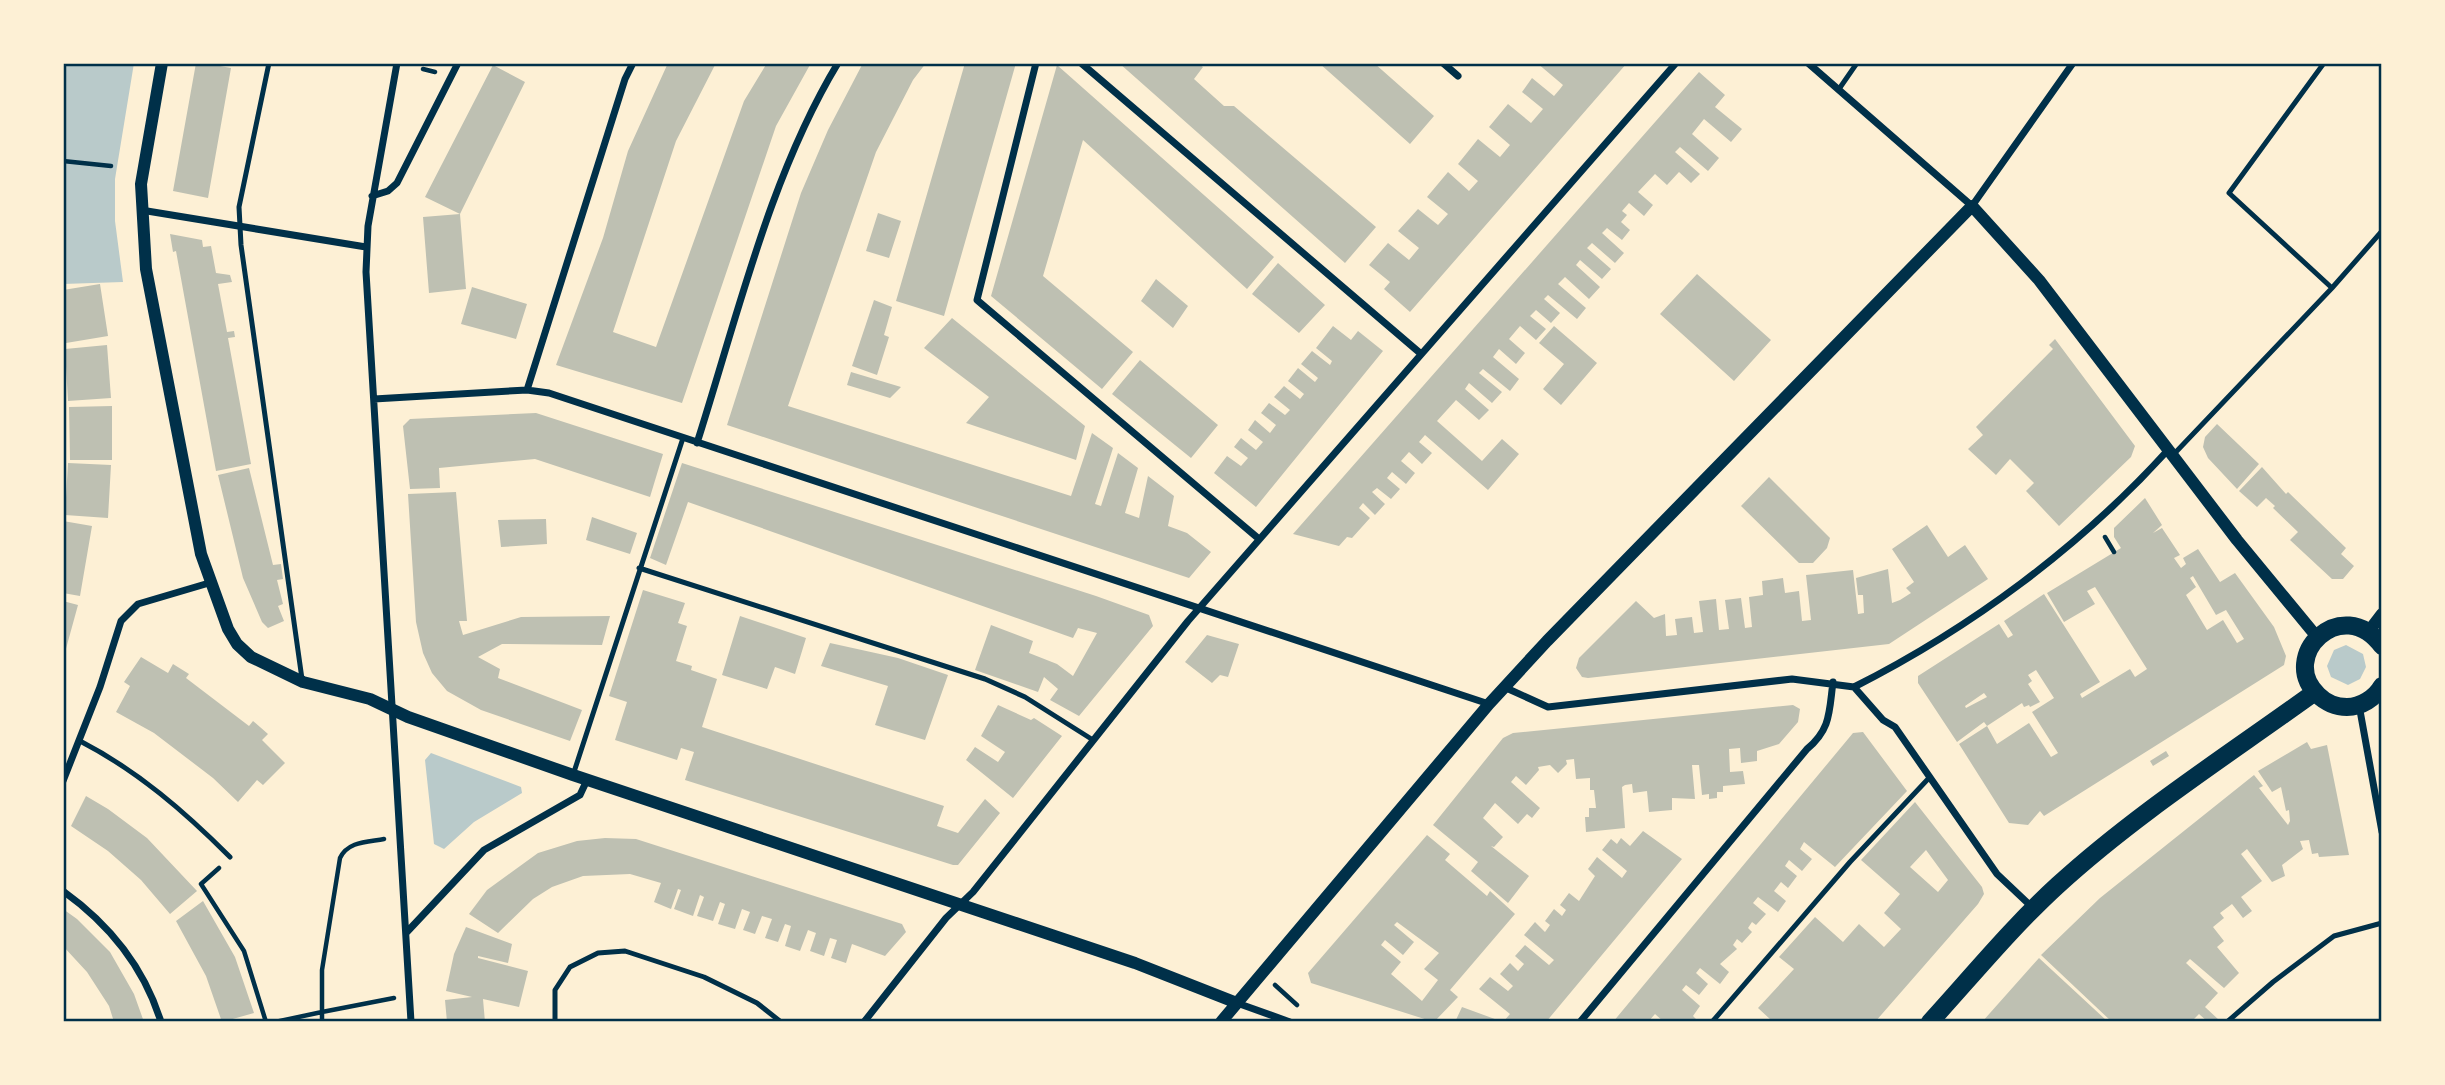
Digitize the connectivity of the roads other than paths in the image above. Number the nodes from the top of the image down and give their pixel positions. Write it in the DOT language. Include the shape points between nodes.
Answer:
graph roads {
  1 [pos="162,63"];
  2 [pos="269,63"];
  3 [pos="397,63"];
  4 [pos="458,63"];
  5 [pos="633,63"];
  6 [pos="838,63"];
  7 [pos="1036,63"];
  8 [pos="1081,63"];
  9 [pos="1443,63"];
  10 [pos="1676,63"];
  11 [pos="1808,63"];
  12 [pos="1857,63"];
  13 [pos="2073,63"];
  14 [pos="2324,63"];
  15 [pos="1458,76"];
  16 [pos="1839,89"];
  17 [pos="372,196"];
  18 [pos="1972,206"];
  19 [pos="141,209"];
  20 [pos="240,225"];
  21 [pos="2382,231"];
  22 [pos="366,247"];
  23 [pos="2332,288"];
  24 [pos="1420,353"];
  25 [pos="527,390"];
  26 [pos="374,399"];
  27 [pos="683,438"];
  28 [pos="697,443"];
  29 [pos="2169,453"];
  30 [pos="1259,539"];
  31 [pos="639,568"];
  32 [pos="209,583"];
  33 [pos="1200,608"];
  34 [pos="2382,614"];
  35 [pos="2369,631"];
  36 [pos="2317,637"];
  37 [pos="2382,646"];
  38 [pos="303,682"];
  39 [pos="1833,682"];
  40 [pos="2382,686"];
  41 [pos="1504,687"];
  42 [pos="1854,687"];
  43 [pos="2315,692"];
  44 [pos="1489,704"];
  45 [pos="2358,705"];
  46 [pos="391,708"];
  47 [pos="80,740"];
  48 [pos="1093,740"];
  49 [pos="573,775"];
  50 [pos="1928,779"];
  51 [pos="587,780"];
  52 [pos="63,781"];
  53 [pos="2382,832"];
  54 [pos="230,857"];
  55 [pos="63,891"];
  56 [pos="959,905"];
  57 [pos="2033,909"];
  58 [pos="2382,923"];
  59 [pos="406,933"];
  60 [pos="1237,1003"];
  61 [pos="162,1022"];
  62 [pos="411,1022"];
  63 [pos="555,1022"];
  64 [pos="781,1022"];
  65 [pos="864,1022"];
  66 [pos="1221,1022"];
  67 [pos="1290,1022"];
  68 [pos="1580,1022"];
  69 [pos="1712,1022"];
  70 [pos="1930,1022"];
  71 [pos="2227,1022"];
  1 -- 19 [label="street" via="142,169"];
  2 -- 20 [label="lane" via="239,207"];
  3 -- 17 [label="street"];
  4 -- 17 [label="street" via="397,183"];
  5 -- 25 [label="street"];
  6 -- 28 [label="street" via="814,103 780,184"];
  7 -- 30 [label="street" via="977,300"];
  8 -- 24 [label="street"];
  9 -- 15 [label="street"];
  10 -- 24 [label="street"];
  11 -- 16 [label="street"];
  12 -- 16 [label="lane"];
  13 -- 18 [label="street"];
  14 -- 23 [label="lane" via="2230,193"];
  16 -- 18 [label="street"];
  17 -- 22 [label="street"];
  18 -- 29 [label="street" via="2039,280"];
  18 -- 41 [label="street"];
  19 -- 20 [label="street"];
  19 -- 32 [label="street" via="148,282"];
  20 -- 22 [label="street"];
  20 -- 38 [label="lane"];
  21 -- 23 [label="lane"];
  22 -- 26 [label="street"];
  23 -- 29 [label="lane"];
  24 -- 30 [label="street"];
  25 -- 26 [label="street"];
  25 -- 27 [label="street" via="549,393"];
  26 -- 46 [label="street"];
  27 -- 28 [label="street"];
  27 -- 31 [label="lane"];
  28 -- 33 [label="street"];
  29 -- 36 [label="street"];
  29 -- 42 [label="street" via="2039,572 1907,659"];
  30 -- 33 [label="street"];
  31 -- 48 [label="lane" via="985,679 1025,696"];
  31 -- 49 [label="lane"];
  32 -- 38 [label="street" via="237,645 266,667"];
  32 -- 47 [label="street" via="138,604 121,621"];
  33 -- 44 [label="street"];
  33 -- 48 [label="street"];
  34 -- 35 [label="street"];
  35 -- 36 [label="main road" via="2339,625"];
  35 -- 37 [label="main road"];
  36 -- 43 [label="main road" via="2306,660"];
  38 -- 46 [label="street"];
  39 -- 41 [label="street" via="1793,680 1548,707"];
  39 -- 42 [label="street"];
  39 -- 68 [label="street" via="1821,737"];
  40 -- 45 [label="main road"];
  41 -- 44 [label="street"];
  42 -- 50 [label="street" via="1895,727"];
  43 -- 45 [label="main road" via="2335,705"];
  43 -- 57 [label="main road" via="2143,816"];
  44 -- 60 [label="street"];
  45 -- 53 [label="street"];
  46 -- 49 [label="street"];
  46 -- 59 [label="street"];
  47 -- 52 [label="street"];
  47 -- 54 [label="lane" via="182,808"];
  48 -- 56 [label="street"];
  49 -- 51 [label="street"];
  50 -- 57 [label="street" via="1997,874"];
  50 -- 69 [label="lane"];
  51 -- 56 [label="street"];
  51 -- 59 [label="street" via="580,795 484,850"];
  55 -- 61 [label="street" via="107,926 140,973"];
  56 -- 60 [label="street" via="1135,963"];
  56 -- 65 [label="street"];
  57 -- 70 [label="main road"];
  58 -- 71 [label="lane" via="2334,936"];
  59 -- 62 [label="street"];
  60 -- 66 [label="street"];
  60 -- 67 [label="street"];
  63 -- 64 [label="lane" via="555,990 570,967 598,953 625,951 704,976 757,1003"];
}
